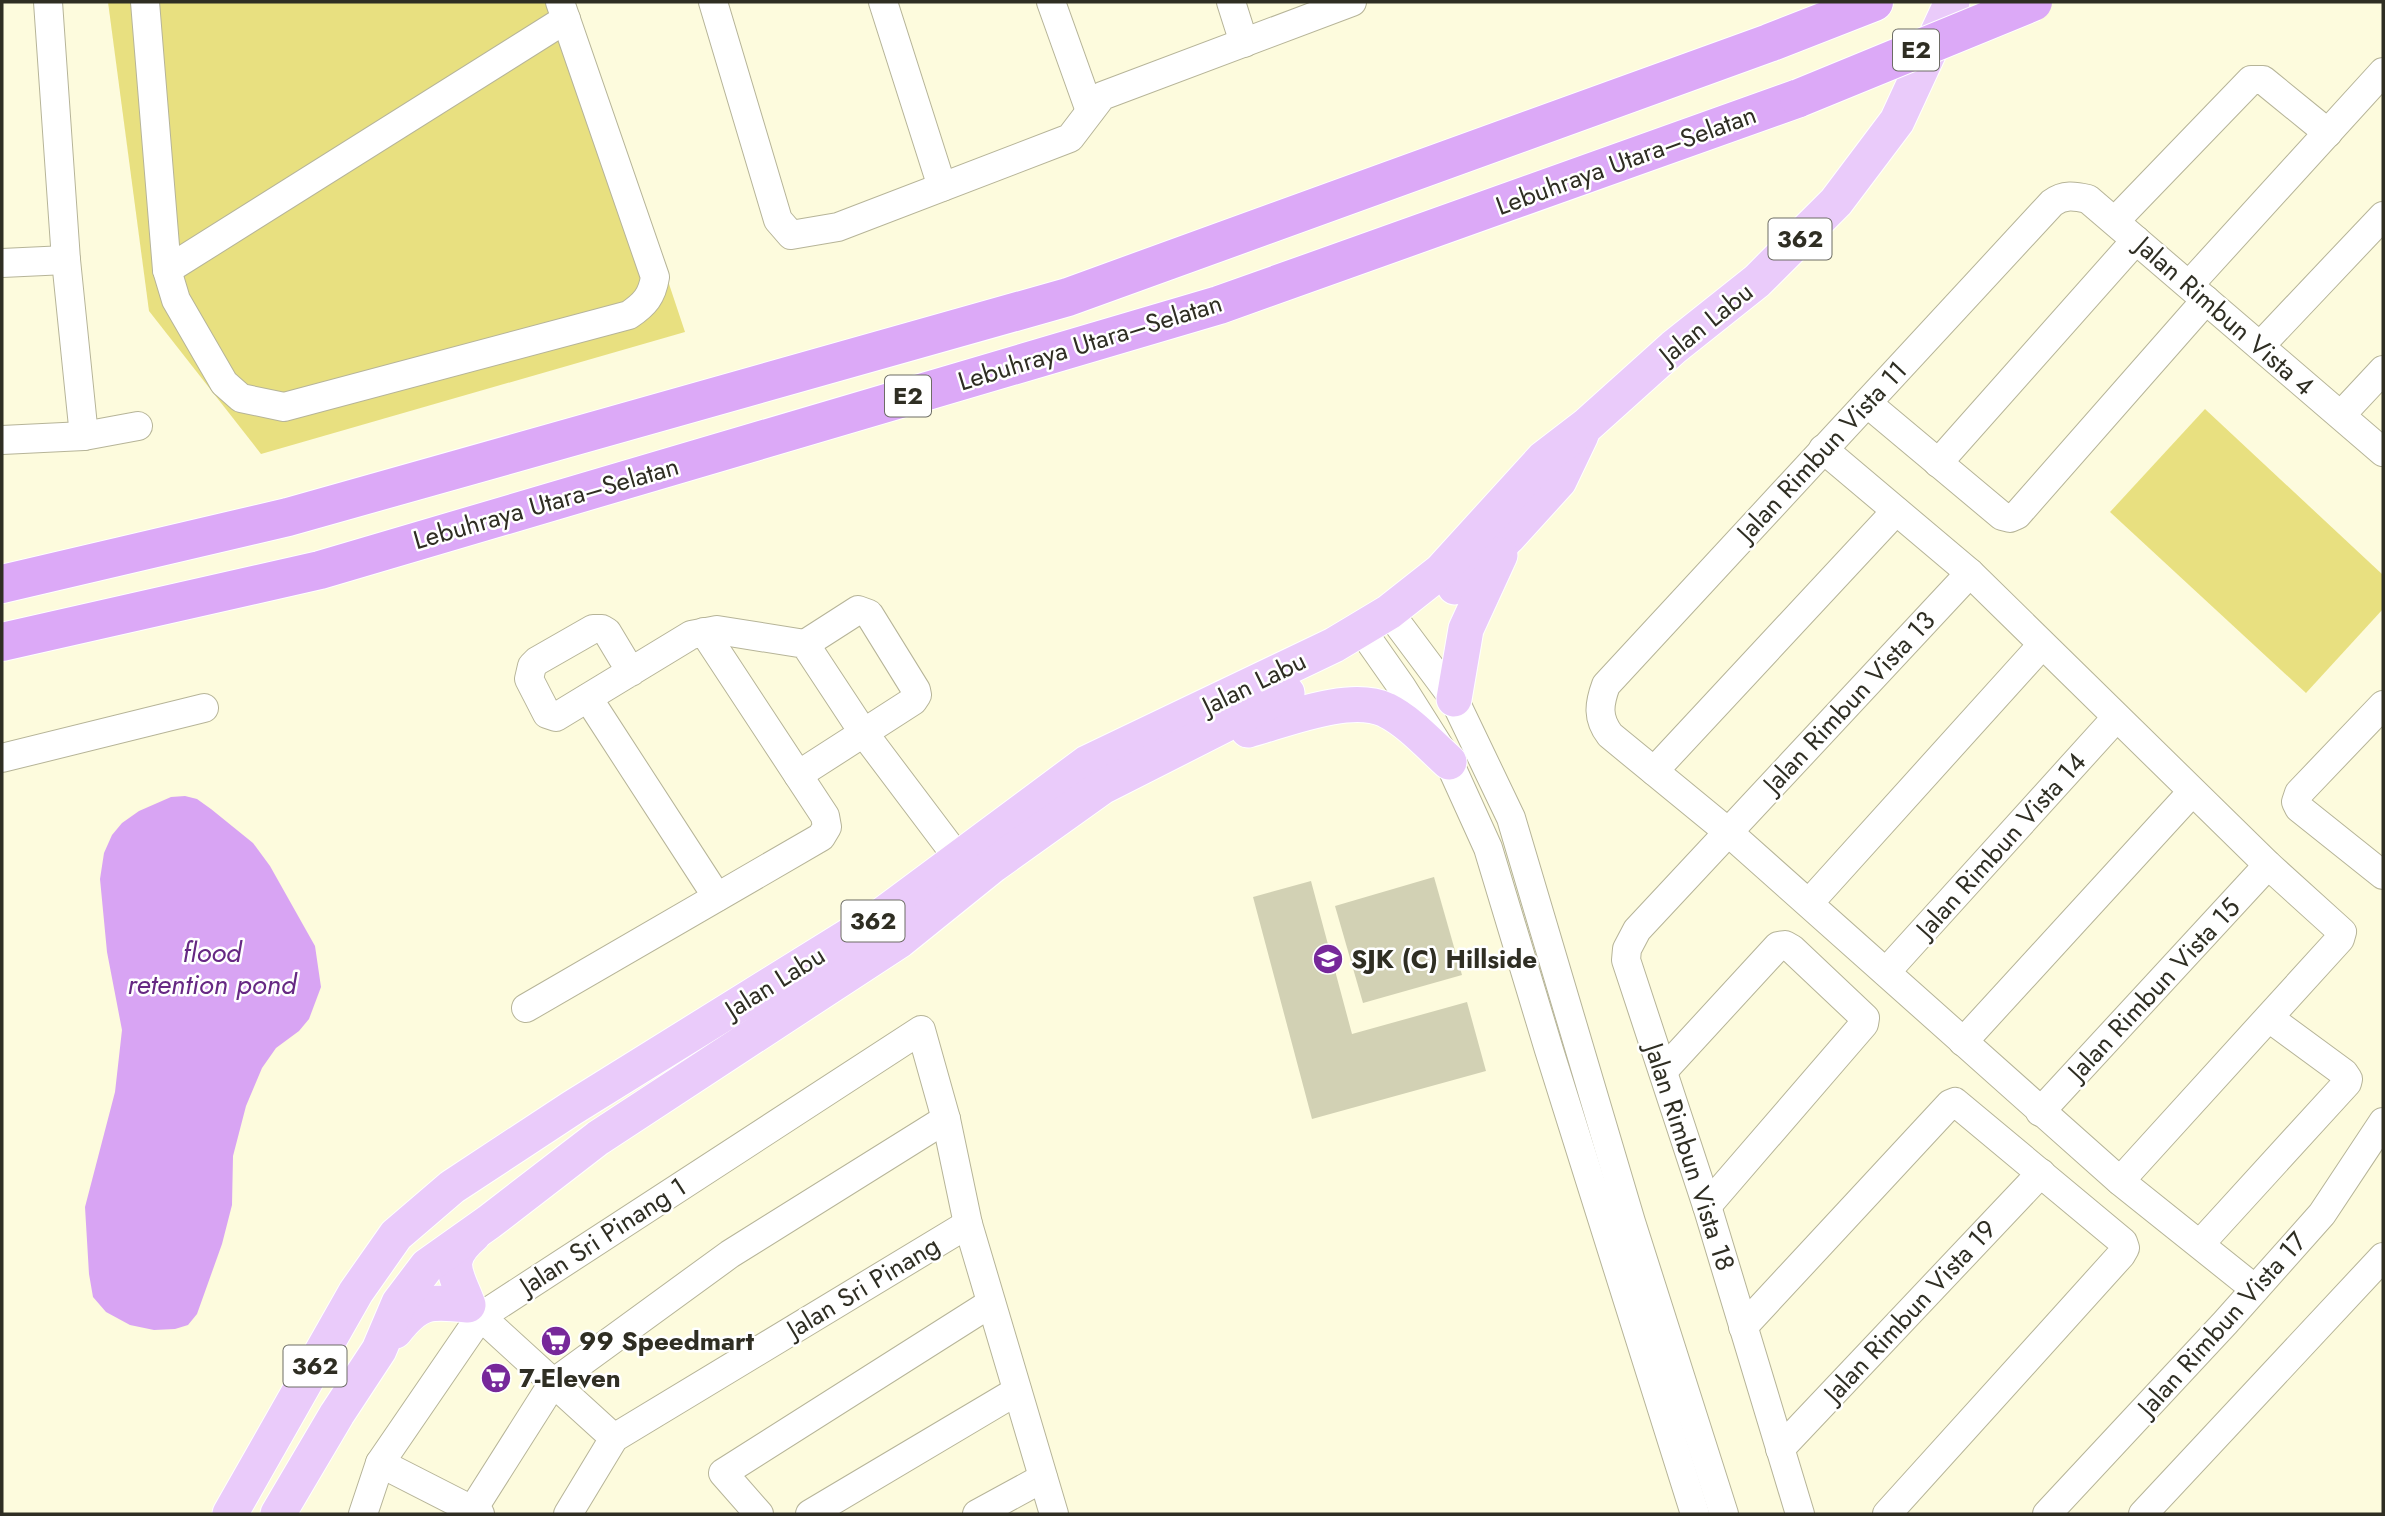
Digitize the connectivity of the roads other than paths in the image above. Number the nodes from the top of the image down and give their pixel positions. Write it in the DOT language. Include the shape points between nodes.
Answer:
graph roads {
  1 [pos="48,2"];
  2 [pos="145,2"];
  3 [pos="713,2"];
  4 [pos="883,2"];
  5 [pos="1051,2"];
  6 [pos="1231,2"];
  7 [pos="1352,2"];
  8 [pos="1874,2"];
  9 [pos="1952,2"];
  10 [pos="2033,2"];
  11 [pos="563,10"];
  12 [pos="1244,43"];
  13 [pos="2383,72"];
  14 [pos="1090,111"];
  15 [pos="2328,133"];
  16 [pos="942,187"];
  17 [pos="2060,197"];
  18 [pos="2383,216"];
  19 [pos="2115,221"];
  20 [pos="2136,240"];
  21 [pos="66,260"];
  22 [pos="2,263"];
  23 [pos="167,270"];
  24 [pos="2197,292"];
  25 [pos="2260,346"];
  26 [pos="2383,370"];
  27 [pos="1867,403"];
  28 [pos="2341,415"];
  29 [pos="138,426"];
  30 [pos="1586,426"];
  31 [pos="84,436"];
  32 [pos="2,440"];
  33 [pos="1823,449"];
  34 [pos="2383,452"];
  35 [pos="1938,463"];
  36 [pos="1896,511"];
  37 [pos="1509,536"];
  38 [pos="1970,573"];
  39 [pos="2,584"];
  40 [pos="1382,629"];
  41 [pos="704,632"];
  42 [pos="2,642"];
  43 [pos="805,643"];
  44 [pos="2042,645"];
  45 [pos="631,672"];
  46 [pos="588,698"];
  47 [pos="1454,699"];
  48 [pos="2383,705"];
  49 [pos="204,708"];
  50 [pos="2116,718"];
  51 [pos="863,732"];
  52 [pos="1179,748"];
  53 [pos="2,758"];
  54 [pos="1449,762"];
  55 [pos="1654,771"];
  56 [pos="798,775"];
  57 [pos="2192,792"];
  58 [pos="1727,831"];
  59 [pos="958,858"];
  60 [pos="2268,865"];
  61 [pos="2379,865"];
  62 [pos="716,897"];
  63 [pos="1809,903"];
  64 [pos="1886,972"];
  65 [pos="526,1007"];
  66 [pos="2269,1018"];
  67 [pos="1577,1040"];
  68 [pos="1963,1042"];
  69 [pos="1549,1050"];
  70 [pos="1663,1071"];
  71 [pos="2040,1112"];
  72 [pos="946,1119"];
  73 [pos="2383,1122"];
  74 [pos="2041,1173"];
  75 [pos="2120,1181"];
  76 [pos="1707,1206"];
  77 [pos="489,1222"];
  78 [pos="968,1224"];
  79 [pos="2200,1244"];
  80 [pos="2383,1257"];
  81 [pos="427,1266"];
  82 [pos="2255,1289"];
  83 [pos="356,1292"];
  84 [pos="991,1303"];
  85 [pos="474,1311"];
  86 [pos="1743,1326"];
  87 [pos="379,1350"];
  88 [pos="553,1383"];
  89 [pos="1017,1391"];
  90 [pos="614,1438"];
  91 [pos="1780,1450"];
  92 [pos="380,1463"];
  93 [pos="1043,1478"];
  94 [pos="474,1513"];
  95 [pos="230,1514"];
  96 [pos="278,1514"];
  97 [pos="363,1514"];
  98 [pos="568,1514"];
  99 [pos="758,1514"];
  100 [pos="810,1514"];
  101 [pos="977,1514"];
  102 [pos="1054,1514"];
  103 [pos="1695,1514"];
  104 [pos="1724,1514"];
  105 [pos="1800,1514"];
  106 [pos="1887,1514"];
  107 [pos="2047,1514"];
  108 [pos="2143,1514"];
  1 -- 21 [label="street"];
  2 -- 23 [label="street"];
  3 -- 16 [label="street" via="778,220 791,235 838,227"];
  4 -- 16 [label="street"];
  5 -- 14 [label="street"];
  6 -- 12 [label="street"];
  7 -- 12 [label="street"];
  8 -- 39 [label="highway, Lebuhraya Utara–Selatan / E2" via="1068,297 288,517"];
  9 -- 30 [label="main road, Jalan Labu / 362" via="1897,121 1836,202 1757,281"];
  10 -- 42 [label="highway, Lebuhraya Utara–Selatan / E2, bridge" via="1799,98 1219,305 320,569"];
  11 -- 23 [label="street"];
  11 -- 23 [label="street" via="655,277 653,293 629,315 284,407 241,398 224,383 176,300"];
  12 -- 14 [label="street" via="1102,96"];
  13 -- 15 [label="street"];
  14 -- 16 [label="street" via="1070,138"];
  15 -- 19 [label="street" via="2263,80 2251,80"];
  15 -- 24 [label="street"];
  17 -- 19 [label="street, Jalan Rimbun Vista 4" via="2088,199"];
  17 -- 27 [label="street, Jalan Rimbun Vista 11"];
  18 -- 25 [label="street"];
  19 -- 20 [label="street, Jalan Rimbun Vista 4"];
  20 -- 24 [label="street, Jalan Rimbun Vista 4"];
  20 -- 35 [label="street"];
  21 -- 22 [label="street"];
  21 -- 31 [label="street"];
  24 -- 25 [label="street, Jalan Rimbun Vista 4"];
  24 -- 35 [label="street" via="2017,515 2002,516"];
  25 -- 28 [label="street, Jalan Rimbun Vista 4"];
  26 -- 28 [label="street"];
  27 -- 33 [label="street, Jalan Rimbun Vista 11"];
  27 -- 35 [label="street"];
  28 -- 34 [label="street, Jalan Rimbun Vista 4"];
  29 -- 31 [label="street"];
  30 -- 37 [label="main road, Jalan Labu / 362" via="1559,481"];
  30 -- 40 [label="main road, Jalan Labu / 362" via="1544,459"];
  31 -- 32 [label="street"];
  33 -- 36 [label="street"];
  33 -- 55 [label="street, Jalan Rimbun Vista 11" via="1606,685 1602,725"];
  36 -- 38 [label="street"];
  36 -- 55 [label="street"];
  37 -- 40 [label="main road, Jalan Labu / 362" via="1438,604"];
  37 -- 47 [label="main road" via="1466,629"];
  38 -- 44 [label="street"];
  38 -- 58 [label="street, Jalan Rimbun Vista 13"];
  40 -- 47 [label="street"];
  40 -- 52 [label="main road, Jalan Labu / 362"];
  40 -- 54 [label="street" via="1401,686"];
  40 -- 59 [label="main road, Jalan Labu / 362" via="1334,645 1087,763"];
  41 -- 43 [label="street"];
  41 -- 45 [label="street" via="691,635"];
  41 -- 56 [label="street"];
  43 -- 51 [label="street"];
  43 -- 51 [label="street" via="858,610 869,614 917,695"];
  44 -- 50 [label="street"];
  44 -- 63 [label="street"];
  45 -- 46 [label="street"];
  45 -- 46 [label="street" via="602,629 593,629 532,666 529,679 550,717 556,718"];
  46 -- 62 [label="street"];
  47 -- 67 [label="street" via="1511,818"];
  48 -- 61 [label="street" via="2299,793 2296,802"];
  49 -- 53 [label="street"];
  50 -- 57 [label="street"];
  50 -- 64 [label="street, Jalan Rimbun Vista 14"];
  51 -- 56 [label="street"];
  51 -- 59 [label="street"];
  52 -- 54 [label="main road" via="1338,706 1367,704 1404,720"];
  52 -- 77 [label="main road, Jalan Labu / 362" via="1102,787 900,940 597,1138"];
  54 -- 69 [label="street" via="1488,848"];
  55 -- 58 [label="street"];
  56 -- 62 [label="street" via="825,816 827,827 821,836"];
  57 -- 60 [label="street"];
  57 -- 68 [label="street"];
  58 -- 63 [label="street"];
  58 -- 70 [label="street, Jalan Rimbun Vista 18" via="1637,930 1627,949 1626,960"];
  59 -- 83 [label="main road, Jalan Labu / 362" via="881,916 452,1187 396,1235"];
  60 -- 66 [label="street" via="2342,932"];
  60 -- 71 [label="street, Jalan Rimbun Vista 15"];
  62 -- 65 [label="street"];
  63 -- 64 [label="street"];
  64 -- 68 [label="street"];
  66 -- 75 [label="street"];
  66 -- 79 [label="street" via="2348,1079"];
  67 -- 69 [label="street"];
  67 -- 104 [label="street"];
  68 -- 71 [label="street"];
  69 -- 103 [label="street"];
  70 -- 76 [label="street, Jalan Rimbun Vista 18"];
  70 -- 76 [label="street" via="1777,946 1785,945 1801,958 1865,1018"];
  71 -- 75 [label="street"];
  72 -- 78 [label="street"];
  72 -- 85 [label="street, Jalan Sri Pinang 1" via="921,1030"];
  72 -- 88 [label="street" via="730,1254"];
  73 -- 82 [label="street, Jalan Rimbun Vista 17" via="2322,1213"];
  74 -- 86 [label="street" via="1961,1105 1950,1104"];
  74 -- 91 [label="street, Jalan Rimbun Vista 19"];
  74 -- 106 [label="street" via="2125,1248"];
  75 -- 79 [label="street"];
  76 -- 86 [label="street, Jalan Rimbun Vista 18"];
  77 -- 81 [label="main road, Jalan Labu / 362"];
  77 -- 85 [label="main road" via="458,1248 455,1262 456,1276"];
  78 -- 84 [label="street, Jalan Sri Pinang"];
  78 -- 90 [label="street, Jalan Sri Pinang"];
  79 -- 82 [label="street"];
  80 -- 108 [label="street"];
  81 -- 83 [label="main road" via="410,1257 385,1269"];
  81 -- 85 [label="street"];
  81 -- 87 [label="main road, Jalan Labu / 362" via="400,1303"];
  82 -- 107 [label="street, Jalan Rimbun Vista 17"];
  83 -- 95 [label="main road, Jalan Labu / 362"];
  84 -- 89 [label="street, Jalan Sri Pinang"];
  84 -- 99 [label="street" via="723,1473"];
  85 -- 87 [label="main road" via="426,1303 406,1317"];
  85 -- 88 [label="street"];
  85 -- 92 [label="street, Jalan Sri Pinang 1"];
  86 -- 91 [label="street, Jalan Rimbun Vista 18"];
  87 -- 96 [label="main road, Jalan Labu / 362"];
  88 -- 90 [label="street"];
  88 -- 94 [label="street"];
  89 -- 93 [label="street, Jalan Sri Pinang"];
  89 -- 100 [label="street"];
  90 -- 98 [label="street, Jalan Sri Pinang"];
  91 -- 105 [label="street, Jalan Rimbun Vista 18"];
  92 -- 94 [label="street"];
  92 -- 97 [label="street, Jalan Sri Pinang 1"];
  93 -- 101 [label="street"];
  93 -- 102 [label="street, Jalan Sri Pinang"];
}
